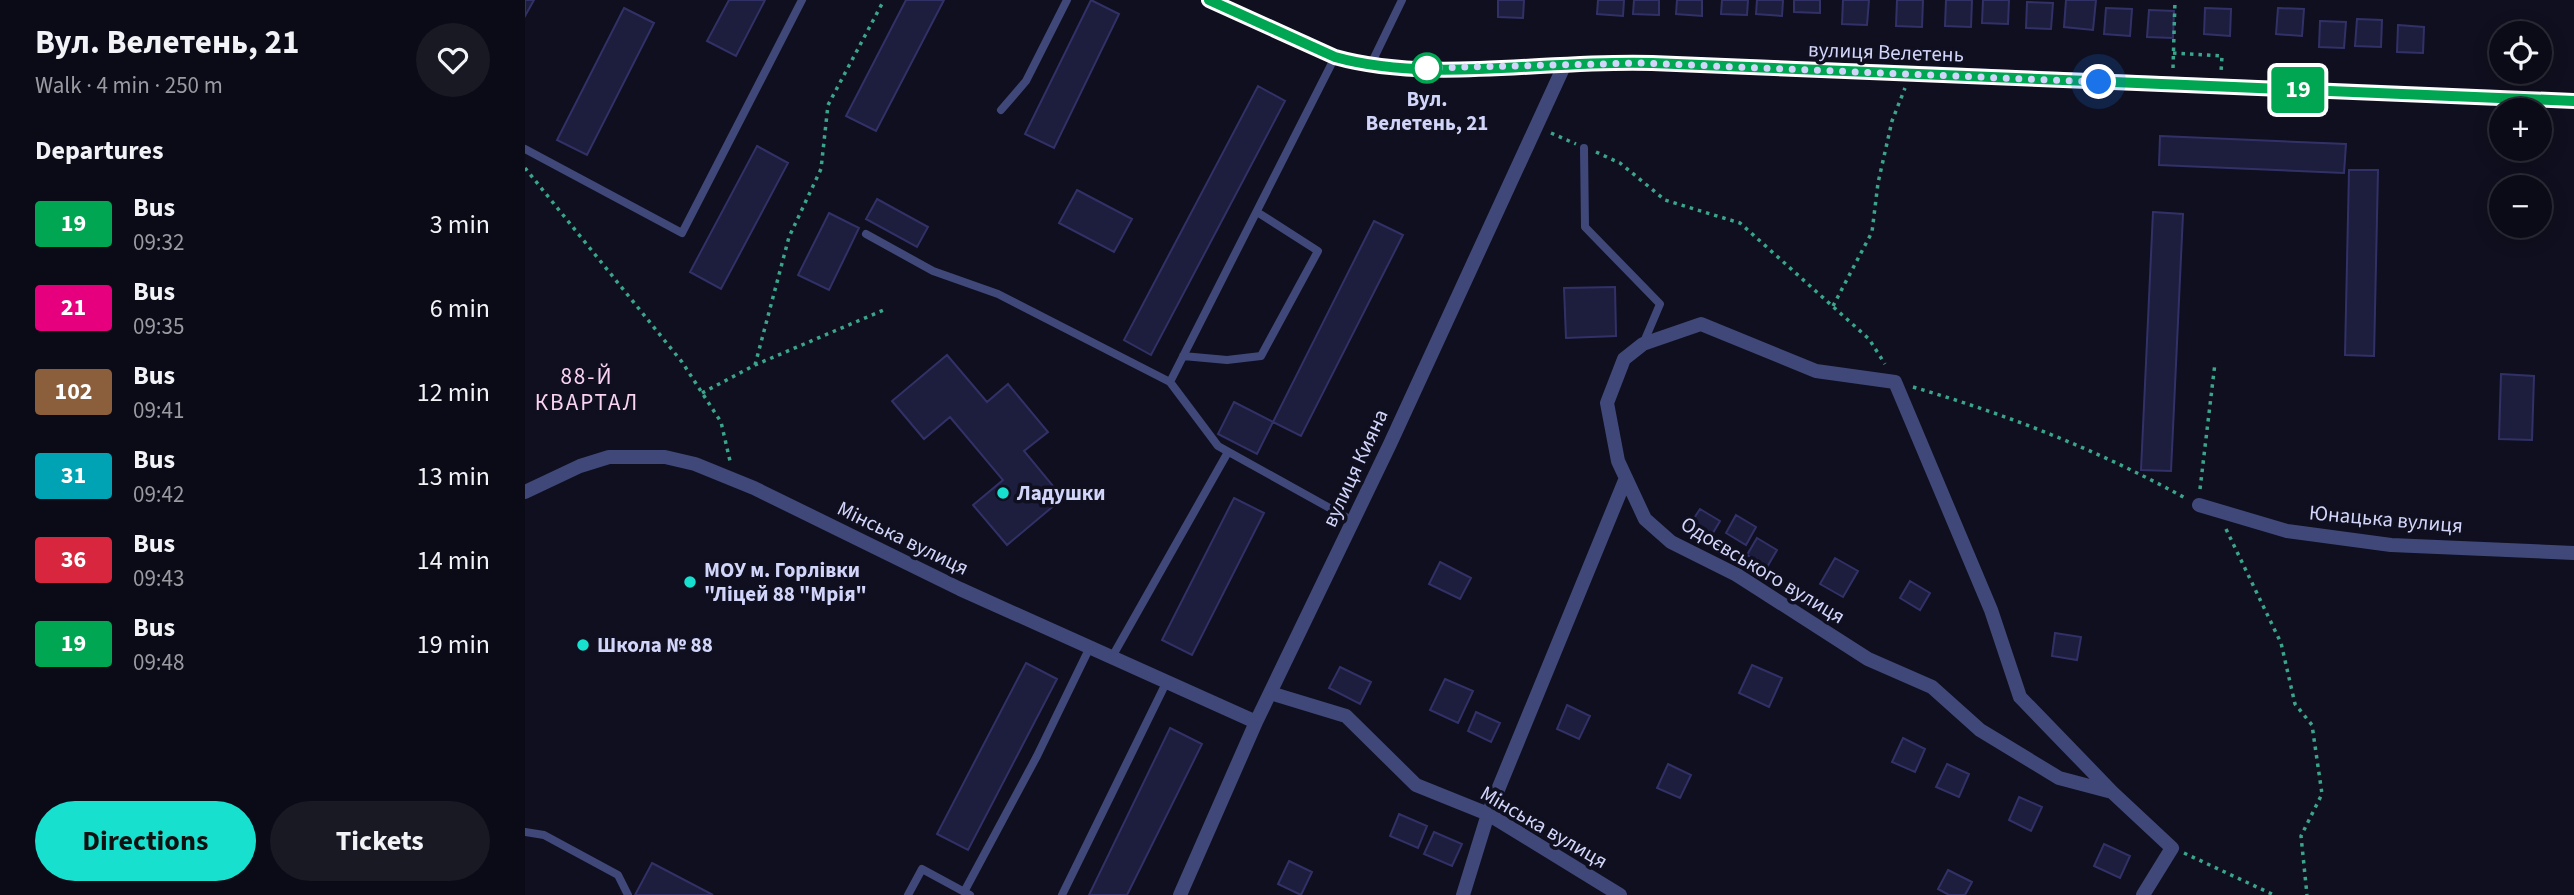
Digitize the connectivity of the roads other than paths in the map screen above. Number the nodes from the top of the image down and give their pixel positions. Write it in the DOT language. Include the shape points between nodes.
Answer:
graph roads {
  1 [pos="802,0"];
  2 [pos="1067,0"];
  3 [pos="1209,0"];
  4 [pos="1402,0"];
  5 [pos="1335,57"];
  6 [pos="1371,64"];
  7 [pos="1564,66"];
  8 [pos="2574,101"];
  9 [pos="1001,110"];
  10 [pos="1584,148"];
  11 [pos="525,149"];
  12 [pos="1257,212"];
  13 [pos="866,234"];
  14 [pos="1643,344"];
  15 [pos="1183,356"];
  16 [pos="1170,382"];
  17 [pos="1228,452"];
  18 [pos="1626,478"];
  19 [pos="525,492"];
  20 [pos="2199,505"];
  21 [pos="1353,521"];
  22 [pos="2574,552"];
  23 [pos="1090,647"];
  24 [pos="1112,657"];
  25 [pos="1167,681"];
  26 [pos="1270,692"];
  27 [pos="1256,722"];
  28 [pos="2112,792"];
  29 [pos="1488,814"];
  30 [pos="525,832"];
  31 [pos="967,893"];
  32 [pos="1186,893"];
  33 [pos="628,895"];
  34 [pos="908,895"];
  35 [pos="1062,895"];
  36 [pos="1463,895"];
  37 [pos="1621,895"];
  38 [pos="2143,895"];
  1 -- 11 [label="lane" via="682,233"];
  2 -- 9 [label="lane" via="1026,81"];
  3 -- 5 [label="street, вулиця Велетень"];
  4 -- 6 [label="lane"];
  5 -- 6 [label="street, вулиця Велетень"];
  5 -- 12 [label="lane"];
  6 -- 7 [label="street, вулиця Велетень"];
  7 -- 8 [label="street, вулиця Велетень" via="1641,63"];
  7 -- 21 [label="street, вулиця Кияна"];
  10 -- 14 [label="lane" via="1585,227 1660,304"];
  12 -- 15 [label="lane"];
  12 -- 15 [label="lane" via="1318,251 1261,356 1227,360"];
  13 -- 16 [label="lane" via="933,271 1023,306"];
  14 -- 18 [label="street, Одоєвського вулиця" via="1623,359 1607,403 1618,461"];
  14 -- 28 [label="street, Одоєвського вулиця" via="1701,324 1816,370 1895,382 1991,610 2020,698"];
  15 -- 16 [label="lane"];
  16 -- 17 [label="lane" via="1210,437"];
  17 -- 21 [label="lane"];
  17 -- 24 [label="lane"];
  18 -- 28 [label="street, Одоєвського вулиця" via="1646,519 1671,542 1737,575 1868,659 1932,687 1980,730 2059,778"];
  18 -- 29 [label="street"];
  19 -- 23 [label="street, Мінська вулиця" via="610,457 664,457 695,464"];
  20 -- 22 [label="street, Юнацька вулиця" via="2287,531 2391,545"];
  21 -- 26 [label="street, вулиця Кияна"];
  23 -- 24 [label="street, Мінська вулиця"];
  23 -- 31 [label="lane"];
  24 -- 25 [label="street, Мінська вулиця"];
  25 -- 27 [label="street, Мінська вулиця"];
  25 -- 35 [label="lane"];
  26 -- 27 [label="street, вулиця Кияна"];
  26 -- 29 [label="street, Мінська вулиця" via="1346,716 1416,785"];
  27 -- 32 [label="street, вулиця Кияна"];
  28 -- 38 [label="street, Одоєвського вулиця" via="2172,848"];
  29 -- 36 [label="street"];
  29 -- 37 [label="street, Мінська вулиця"];
  30 -- 33 [label="lane" via="544,835 618,875"];
  31 -- 34 [label="lane" via="922,869"];
}
